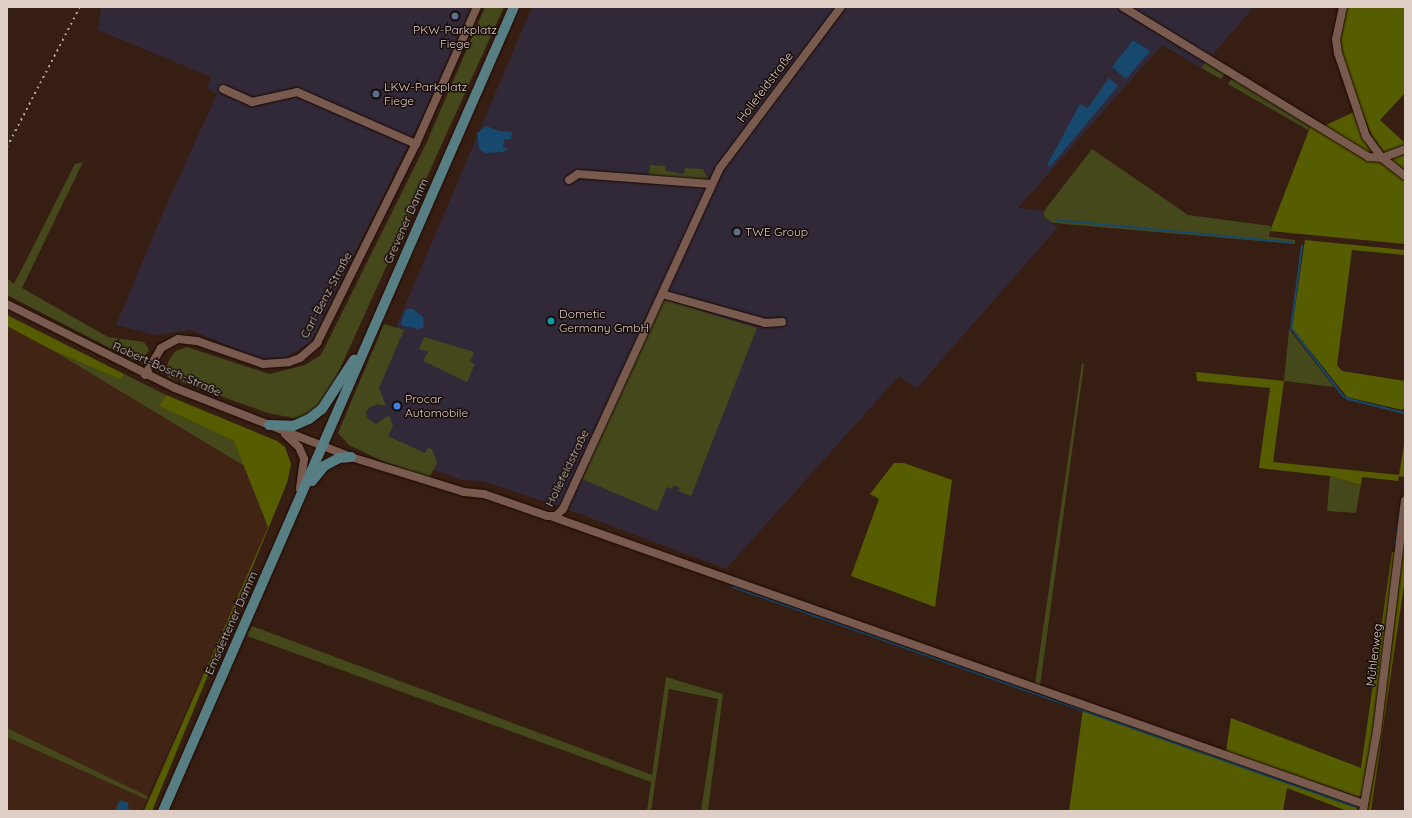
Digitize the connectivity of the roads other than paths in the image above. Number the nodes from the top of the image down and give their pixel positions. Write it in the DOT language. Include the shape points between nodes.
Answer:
graph roads {
  1 [pos="477,7"];
  2 [pos="514,7"];
  3 [pos="841,7"];
  4 [pos="1123,7"];
  5 [pos="1343,7"];
  6 [pos="224,89"];
  7 [pos="416,144"];
  8 [pos="1405,149"];
  9 [pos="1382,158"];
  10 [pos="1405,176"];
  11 [pos="569,180"];
  12 [pos="711,184"];
  13 [pos="662,294"];
  14 [pos="7,304"];
  15 [pos="782,322"];
  16 [pos="374,326"];
  17 [pos="145,375"];
  18 [pos="269,425"];
  19 [pos="322,446"];
  20 [pos="350,457"];
  21 [pos="1405,501"];
  22 [pos="295,510"];
  23 [pos="553,517"];
  24 [pos="1363,808"];
  25 [pos="163,811"];
  1 -- 7 [label="street, Carl-Benz-Straße"];
  2 -- 16 [label="main road, Grevener Damm"];
  3 -- 12 [label="street, Hollefeldstraße" via="768,102"];
  4 -- 9 [label="street" via="1369,157"];
  5 -- 9 [label="street" via="1336,39 1338,53 1366,136"];
  6 -- 7 [label="street" via="252,102 297,92"];
  7 -- 17 [label="street, Carl-Benz-Straße" via="317,343 309,351 289,362 263,364 197,341 178,339 161,348"];
  8 -- 9 [label="street"];
  9 -- 10 [label="street"];
  11 -- 12 [label="street" via="578,174"];
  12 -- 13 [label="street, Hollefeldstraße"];
  13 -- 15 [label="street" via="765,323"];
  13 -- 23 [label="street, Hollefeldstraße" via="563,509"];
  14 -- 17 [label="street, Robert-Bosch-Straße"];
  16 -- 18 [label="main road" via="322,409 309,419 293,426"];
  16 -- 19 [label="main road, Grevener Damm"];
  17 -- 18 [label="street, Robert-Bosch-Straße"];
  18 -- 19 [label="street, Robert-Bosch-Straße"];
  18 -- 22 [label="street" via="293,440 302,453 304,473"];
  19 -- 20 [label="street, Hollefeldstraße"];
  19 -- 22 [label="main road, Emsdettener Damm"];
  20 -- 22 [label="main road" via="339,458 320,470"];
  20 -- 23 [label="street, Hollefeldstraße" via="464,492 495,497"];
  21 -- 24 [label="street, Mühlenweg" via="1377,731"];
  22 -- 25 [label="main road, Emsdettener Damm"];
  23 -- 24 [label="street"];
}
